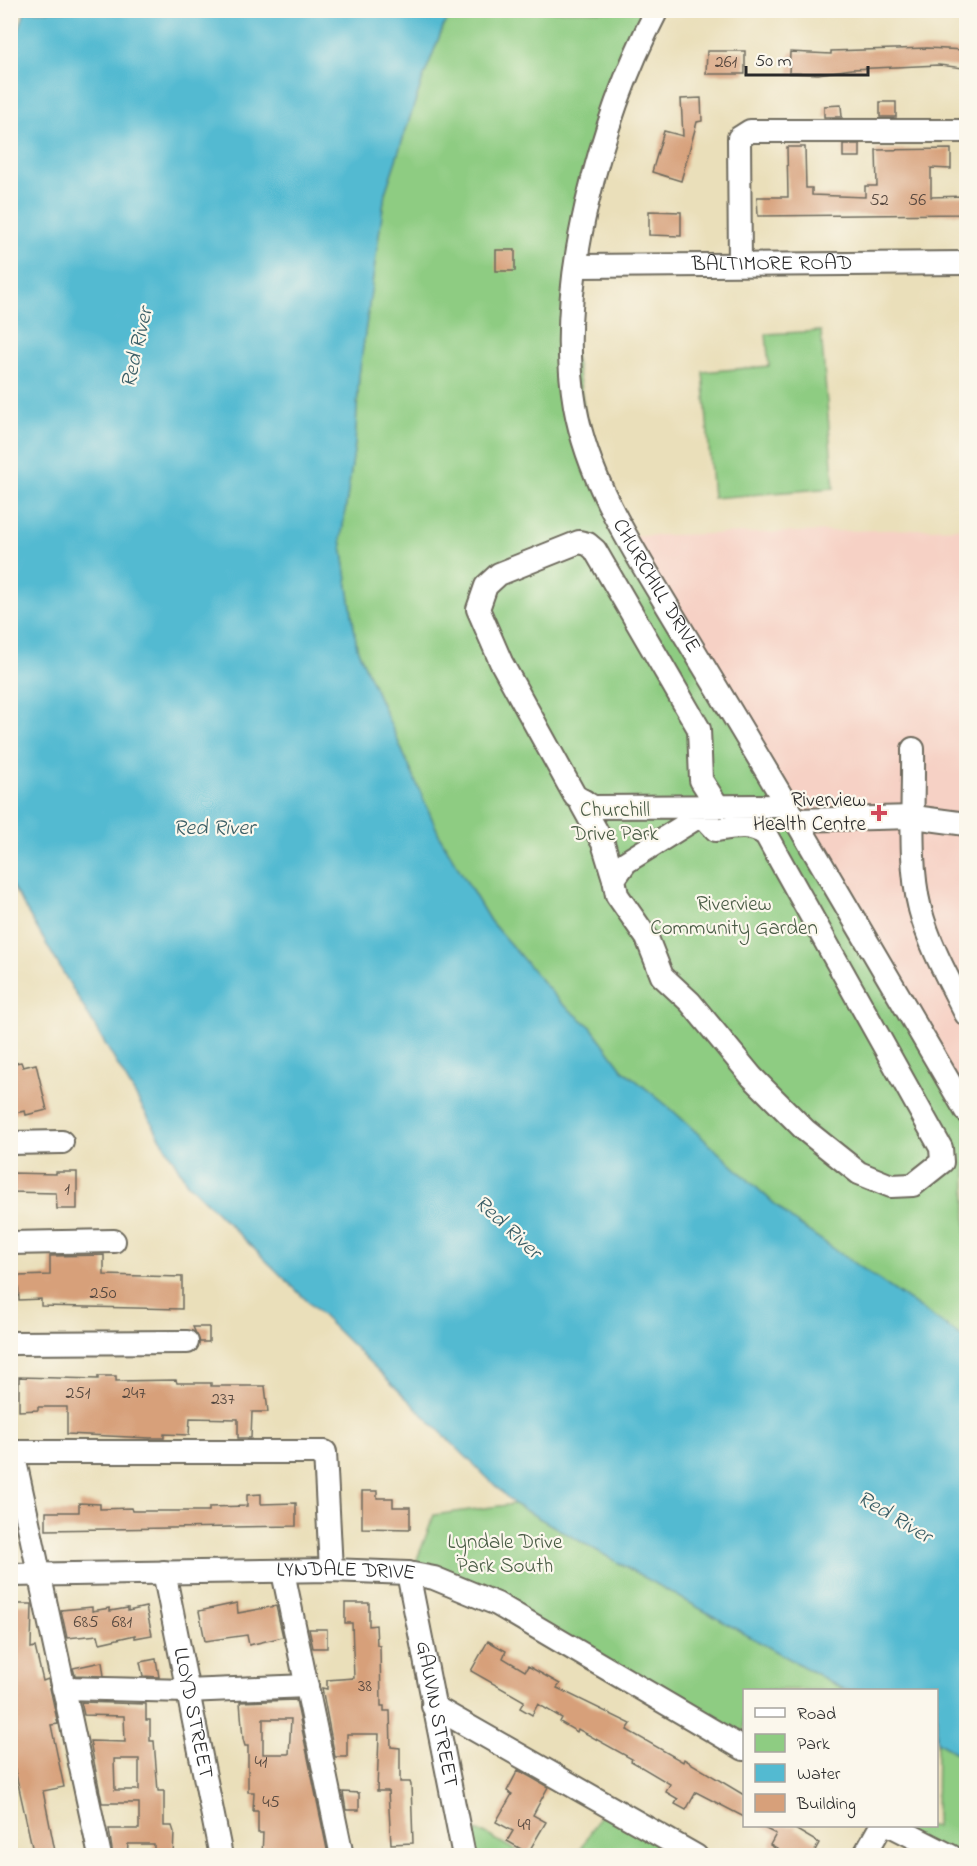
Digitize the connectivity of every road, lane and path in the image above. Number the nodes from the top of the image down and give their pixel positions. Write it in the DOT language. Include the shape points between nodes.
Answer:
graph roads {
  1 [pos="657,10"];
  2 [pos="966,131"];
  3 [pos="966,263"];
  4 [pos="740,264"];
  5 [pos="577,266"];
  6 [pos="913,749"];
  7 [pos="584,801"];
  8 [pos="710,810"];
  9 [pos="792,813"];
  10 [pos="914,817"];
  11 [pos="966,824"];
  12 [pos="614,879"];
  13 [pos="966,1014"];
  14 [pos="966,1111"];
  15 [pos="62,1142"];
  16 [pos="10,1143"];
  17 [pos="114,1241"];
  18 [pos="10,1243"];
  19 [pos="187,1342"];
  20 [pos="10,1343"];
  21 [pos="12,1452"];
  22 [pos="331,1570"];
  23 [pos="164,1572"];
  24 [pos="283,1572"];
  25 [pos="408,1573"];
  26 [pos="39,1574"];
  27 [pos="10,1575"];
  28 [pos="307,1686"];
  29 [pos="63,1688"];
  30 [pos="188,1691"];
  31 [pos="433,1706"];
  32 [pos="743,1748"];
  33 [pos="880,1827"];
  34 [pos="894,1827"];
  35 [pos="100,1856"];
  36 [pos="221,1856"];
  37 [pos="342,1856"];
  38 [pos="464,1856"];
  39 [pos="696,1856"];
  40 [pos="864,1856"];
  41 [pos="951,1856"];
  1 -- 5 [label="street, CHURCHILL DRIVE" via="632,59 610,122 593,182"];
  2 -- 4 [label="street" via="750,131 739,138"];
  3 -- 4 [label="street, BALTIMORE ROAD"];
  4 -- 5 [label="street, BALTIMORE ROAD"];
  5 -- 9 [label="street, CHURCHILL DRIVE" via="570,325 574,395 595,473 625,536"];
  6 -- 10 [label="street"];
  7 -- 8 [label="street" via="593,807"];
  7 -- 8 [label="street" via="575,796 501,662 478,609 486,586 499,574 579,543 595,550 699,729 700,780"];
  7 -- 12 [label="street" via="582,805 603,843"];
  8 -- 9 [label="street"];
  8 -- 12 [label="street" via="626,862"];
  8 -- 12 [label="street" via="716,830 758,828 766,836 941,1148 942,1162 930,1174 913,1185 891,1186 860,1173 805,1130 662,976 647,938 617,895"];
  9 -- 10 [label="street"];
  9 -- 14 [label="street, CHURCHILL DRIVE"];
  10 -- 11 [label="street"];
  10 -- 13 [label="street" via="915,882 920,908 937,957"];
  15 -- 16 [label="street"];
  17 -- 18 [label="street"];
  19 -- 20 [label="street"];
  21 -- 22 [label="street" via="325,1452"];
  21 -- 26 [label="street"];
  22 -- 24 [label="street, LYNDALE DRIVE"];
  22 -- 25 [label="street, LYNDALE DRIVE"];
  23 -- 24 [label="street, LYNDALE DRIVE"];
  23 -- 26 [label="street, LYNDALE DRIVE"];
  23 -- 30 [label="street, LLOYD STREET"];
  24 -- 28 [label="street"];
  25 -- 31 [label="street, GAUVIN STREET"];
  25 -- 32 [label="street, LYNDALE DRIVE" via="434,1578 497,1604"];
  26 -- 27 [label="street, LYNDALE DRIVE"];
  26 -- 29 [label="street"];
  28 -- 30 [label="street"];
  28 -- 37 [label="street"];
  29 -- 30 [label="street"];
  29 -- 35 [label="street"];
  30 -- 36 [label="street, LLOYD STREET"];
  31 -- 38 [label="street, GAUVIN STREET"];
  31 -- 39 [label="street"];
  33 -- 40 [label="street"];
  34 -- 41 [label="street"];
}
